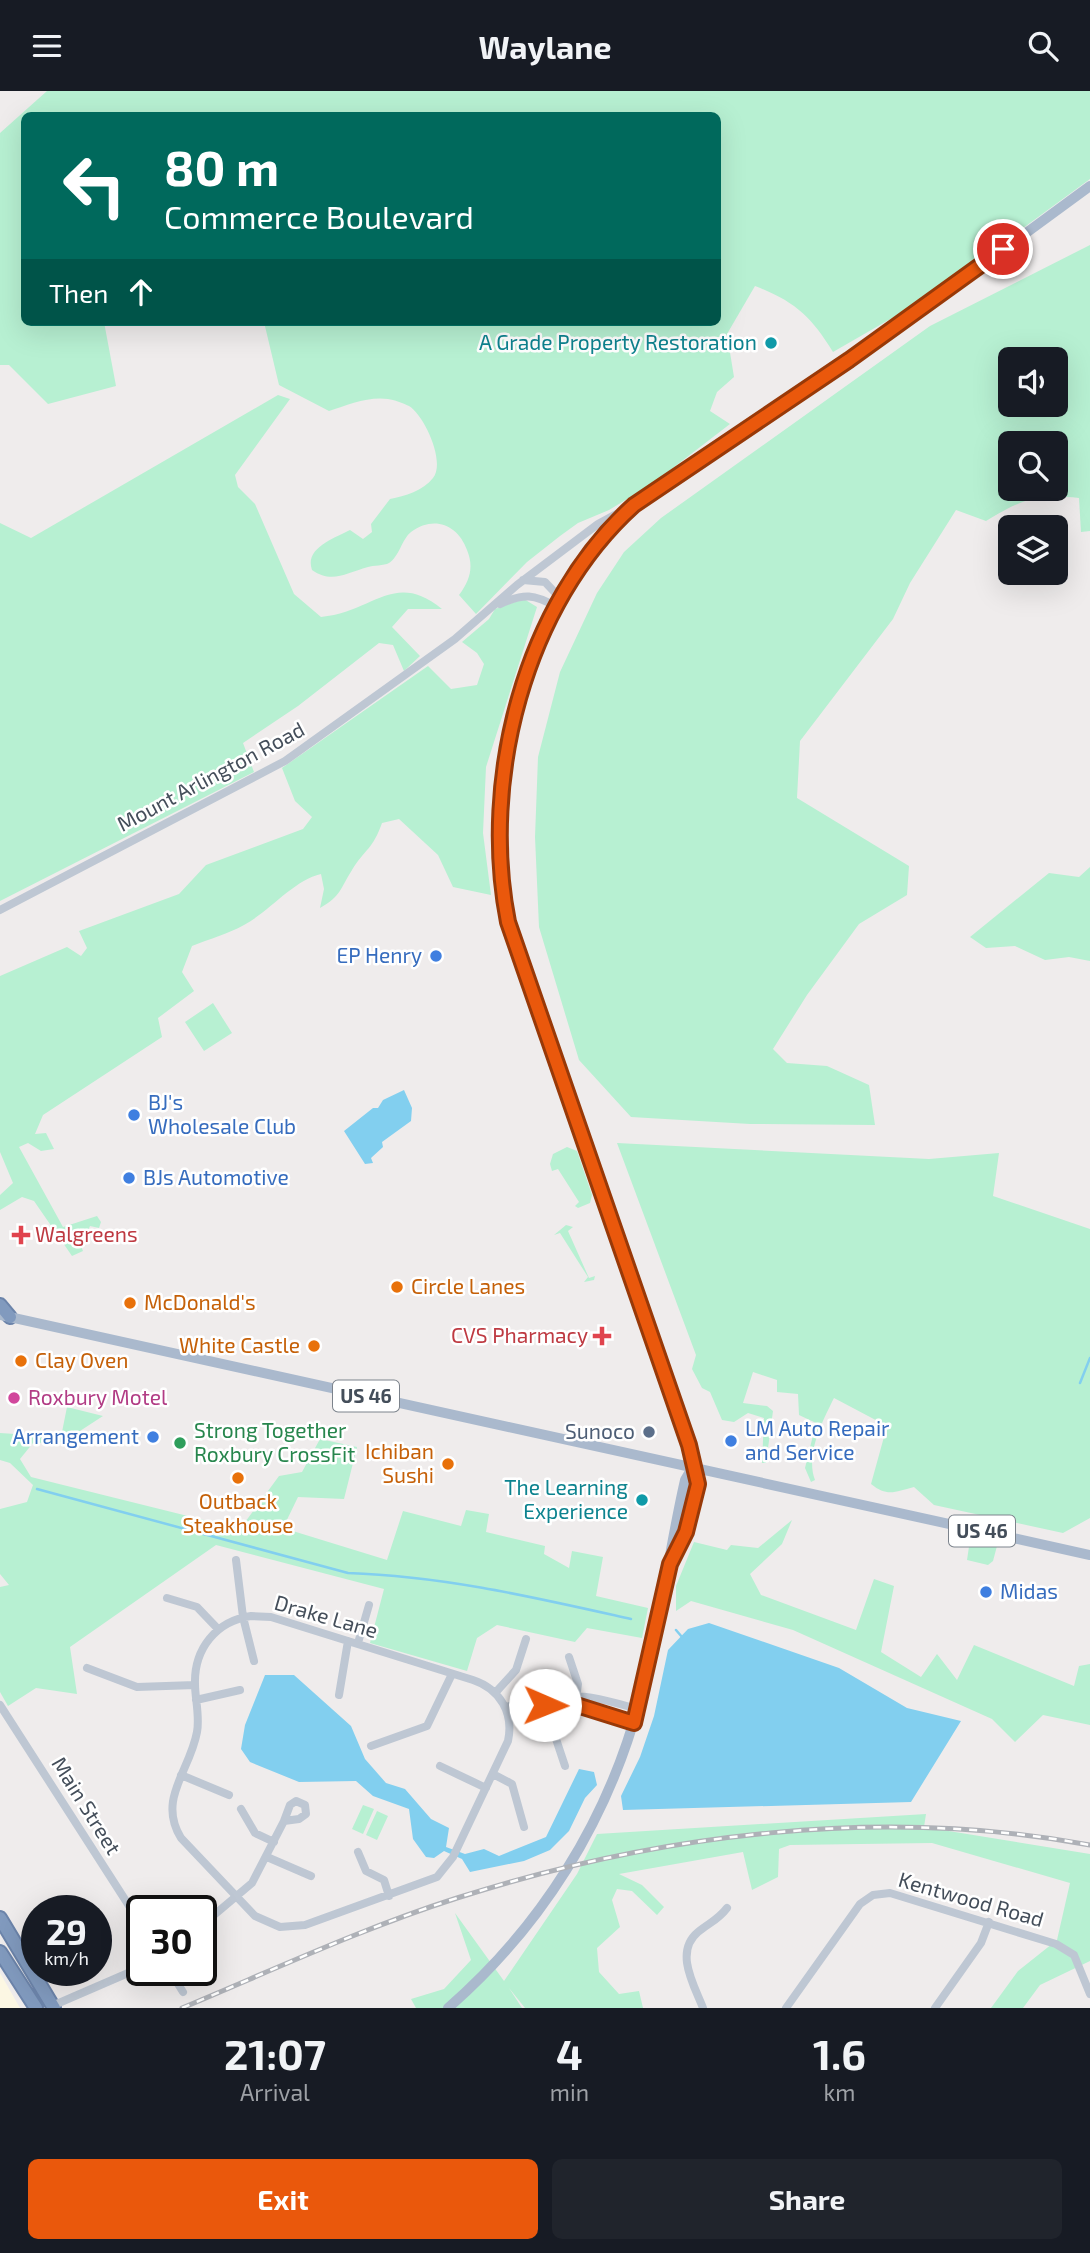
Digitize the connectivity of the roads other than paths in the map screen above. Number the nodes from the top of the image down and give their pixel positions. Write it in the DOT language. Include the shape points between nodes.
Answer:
graph roads {
  1 [pos="1090,186"];
  2 [pos="634,505"];
  3 [pos="523,580"];
  4 [pos="559,603"];
  5 [pos="494,606"];
  6 [pos="0,910"];
  7 [pos="0,1305"];
  8 [pos="5,1316"];
  9 [pos="692,1468"];
  10 [pos="1090,1555"];
  11 [pos="236,1560"];
  12 [pos="167,1598"];
  13 [pos="369,1605"];
  14 [pos="243,1617"];
  15 [pos="218,1629"];
  16 [pos="526,1639"];
  17 [pos="348,1641"];
  18 [pos="358,1643"];
  19 [pos="569,1657"];
  20 [pos="254,1661"];
  21 [pos="87,1668"];
  22 [pos="452,1674"];
  23 [pos="195,1685"];
  24 [pos="240,1690"];
  25 [pos="496,1692"];
  26 [pos="339,1695"];
  27 [pos="575,1699"];
  28 [pos="196,1700"];
  29 [pos="544,1701"];
  30 [pos="0,1705"];
  31 [pos="637,1709"];
  32 [pos="507,1712"];
  33 [pos="634,1723"];
  34 [pos="371,1746"];
  35 [pos="440,1766"];
  36 [pos="565,1766"];
  37 [pos="493,1774"];
  38 [pos="181,1775"];
  39 [pos="486,1788"];
  40 [pos="229,1795"];
  41 [pos="241,1809"];
  42 [pos="284,1821"];
  43 [pos="524,1827"];
  44 [pos="274,1842"];
  45 [pos="358,1852"];
  46 [pos="267,1857"];
  47 [pos="311,1876"];
  48 [pos="389,1896"];
  49 [pos="238,1897"];
  50 [pos="126,1901"];
  51 [pos="727,1908"];
  52 [pos="217,1913"];
  53 [pos="0,1918"];
  54 [pos="989,1923"];
  55 [pos="0,1929"];
  56 [pos="18,1949"];
  57 [pos="0,1952"];
  58 [pos="126,1974"];
  59 [pos="179,1986"];
  60 [pos="183,1992"];
  61 [pos="1090,1994"];
  62 [pos="53,2007"];
  63 [pos="36,2008"];
  64 [pos="448,2008"];
  65 [pos="703,2008"];
  66 [pos="786,2008"];
  67 [pos="935,2008"];
  1 -- 2 [label="main road" via="939,297"];
  2 -- 3 [label="street, Mount Arlington Road" via="598,524"];
  2 -- 4 [label="main road" via="602,536"];
  3 -- 4 [label="street" via="545,582"];
  3 -- 5 [label="street, Mount Arlington Road"];
  4 -- 5 [label="street, Mount Arlington Road" via="526,594"];
  4 -- 9 [label="main road" via="524,684 505,758 498,825 502,894 514,944 689,1445"];
  5 -- 6 [label="street, Mount Arlington Road" via="285,761"];
  7 -- 8 [label="highway, US 46"];
  8 -- 9 [label="main road, US 46"];
  9 -- 10 [label="main road, US 46"];
  9 -- 31 [label="main road" via="698,1484 678,1552 670,1564"];
  11 -- 14 [label="street"];
  12 -- 15 [label="street" via="197,1607"];
  13 -- 18 [label="street"];
  14 -- 15 [label="street, Drake Lane"];
  14 -- 17 [label="street, Drake Lane" via="271,1618"];
  14 -- 20 [label="street"];
  15 -- 23 [label="street" via="201,1651"];
  16 -- 25 [label="street" via="516,1670"];
  17 -- 18 [label="street, Drake Lane"];
  17 -- 26 [label="street"];
  18 -- 22 [label="street, Drake Lane"];
  19 -- 27 [label="street" via="578,1684"];
  21 -- 23 [label="street" via="136,1687"];
  22 -- 25 [label="street, Drake Lane"];
  22 -- 34 [label="street" via="426,1727"];
  23 -- 28 [label="street"];
  24 -- 28 [label="street"];
  25 -- 32 [label="street"];
  27 -- 29 [label="street"];
  27 -- 31 [label="street"];
  27 -- 33 [label="street"];
  28 -- 38 [label="street" via="197,1731"];
  29 -- 32 [label="street"];
  29 -- 36 [label="street"];
  30 -- 50 [label="street, Main Street"];
  31 -- 33 [label="main road"];
  32 -- 37 [label="street" via="508,1741"];
  33 -- 64 [label="main road" via="610,1788 572,1862 533,1919"];
  35 -- 39 [label="street"];
  37 -- 39 [label="street"];
  37 -- 43 [label="street" via="512,1784"];
  38 -- 40 [label="street"];
  38 -- 49 [label="street" via="171,1806 176,1830"];
  39 -- 48 [label="street" via="455,1853 437,1877"];
  41 -- 44 [label="street" via="255,1833"];
  42 -- 44 [label="street"];
  44 -- 46 [label="street"];
  45 -- 48 [label="street" via="366,1871 384,1879"];
  46 -- 47 [label="street"];
  46 -- 49 [label="street"];
  48 -- 49 [label="street" via="289,1928 263,1921"];
  49 -- 52 [label="street"];
  51 -- 65 [label="street" via="716,1923 696,1934 687,1951 686,1962"];
  53 -- 56 [label="highway"];
  54 -- 61 [label="street, Kentwood Road" via="1074,1955"];
  54 -- 66 [label="street, Kentwood Road" via="890,1893 873,1895 855,1911"];
  54 -- 67 [label="street" via="981,1943"];
  55 -- 56 [label="highway"];
  56 -- 62 [label="highway"];
  57 -- 63 [label="highway"];
  58 -- 62 [label="street"];
  59 -- 60 [label="street"];
}
